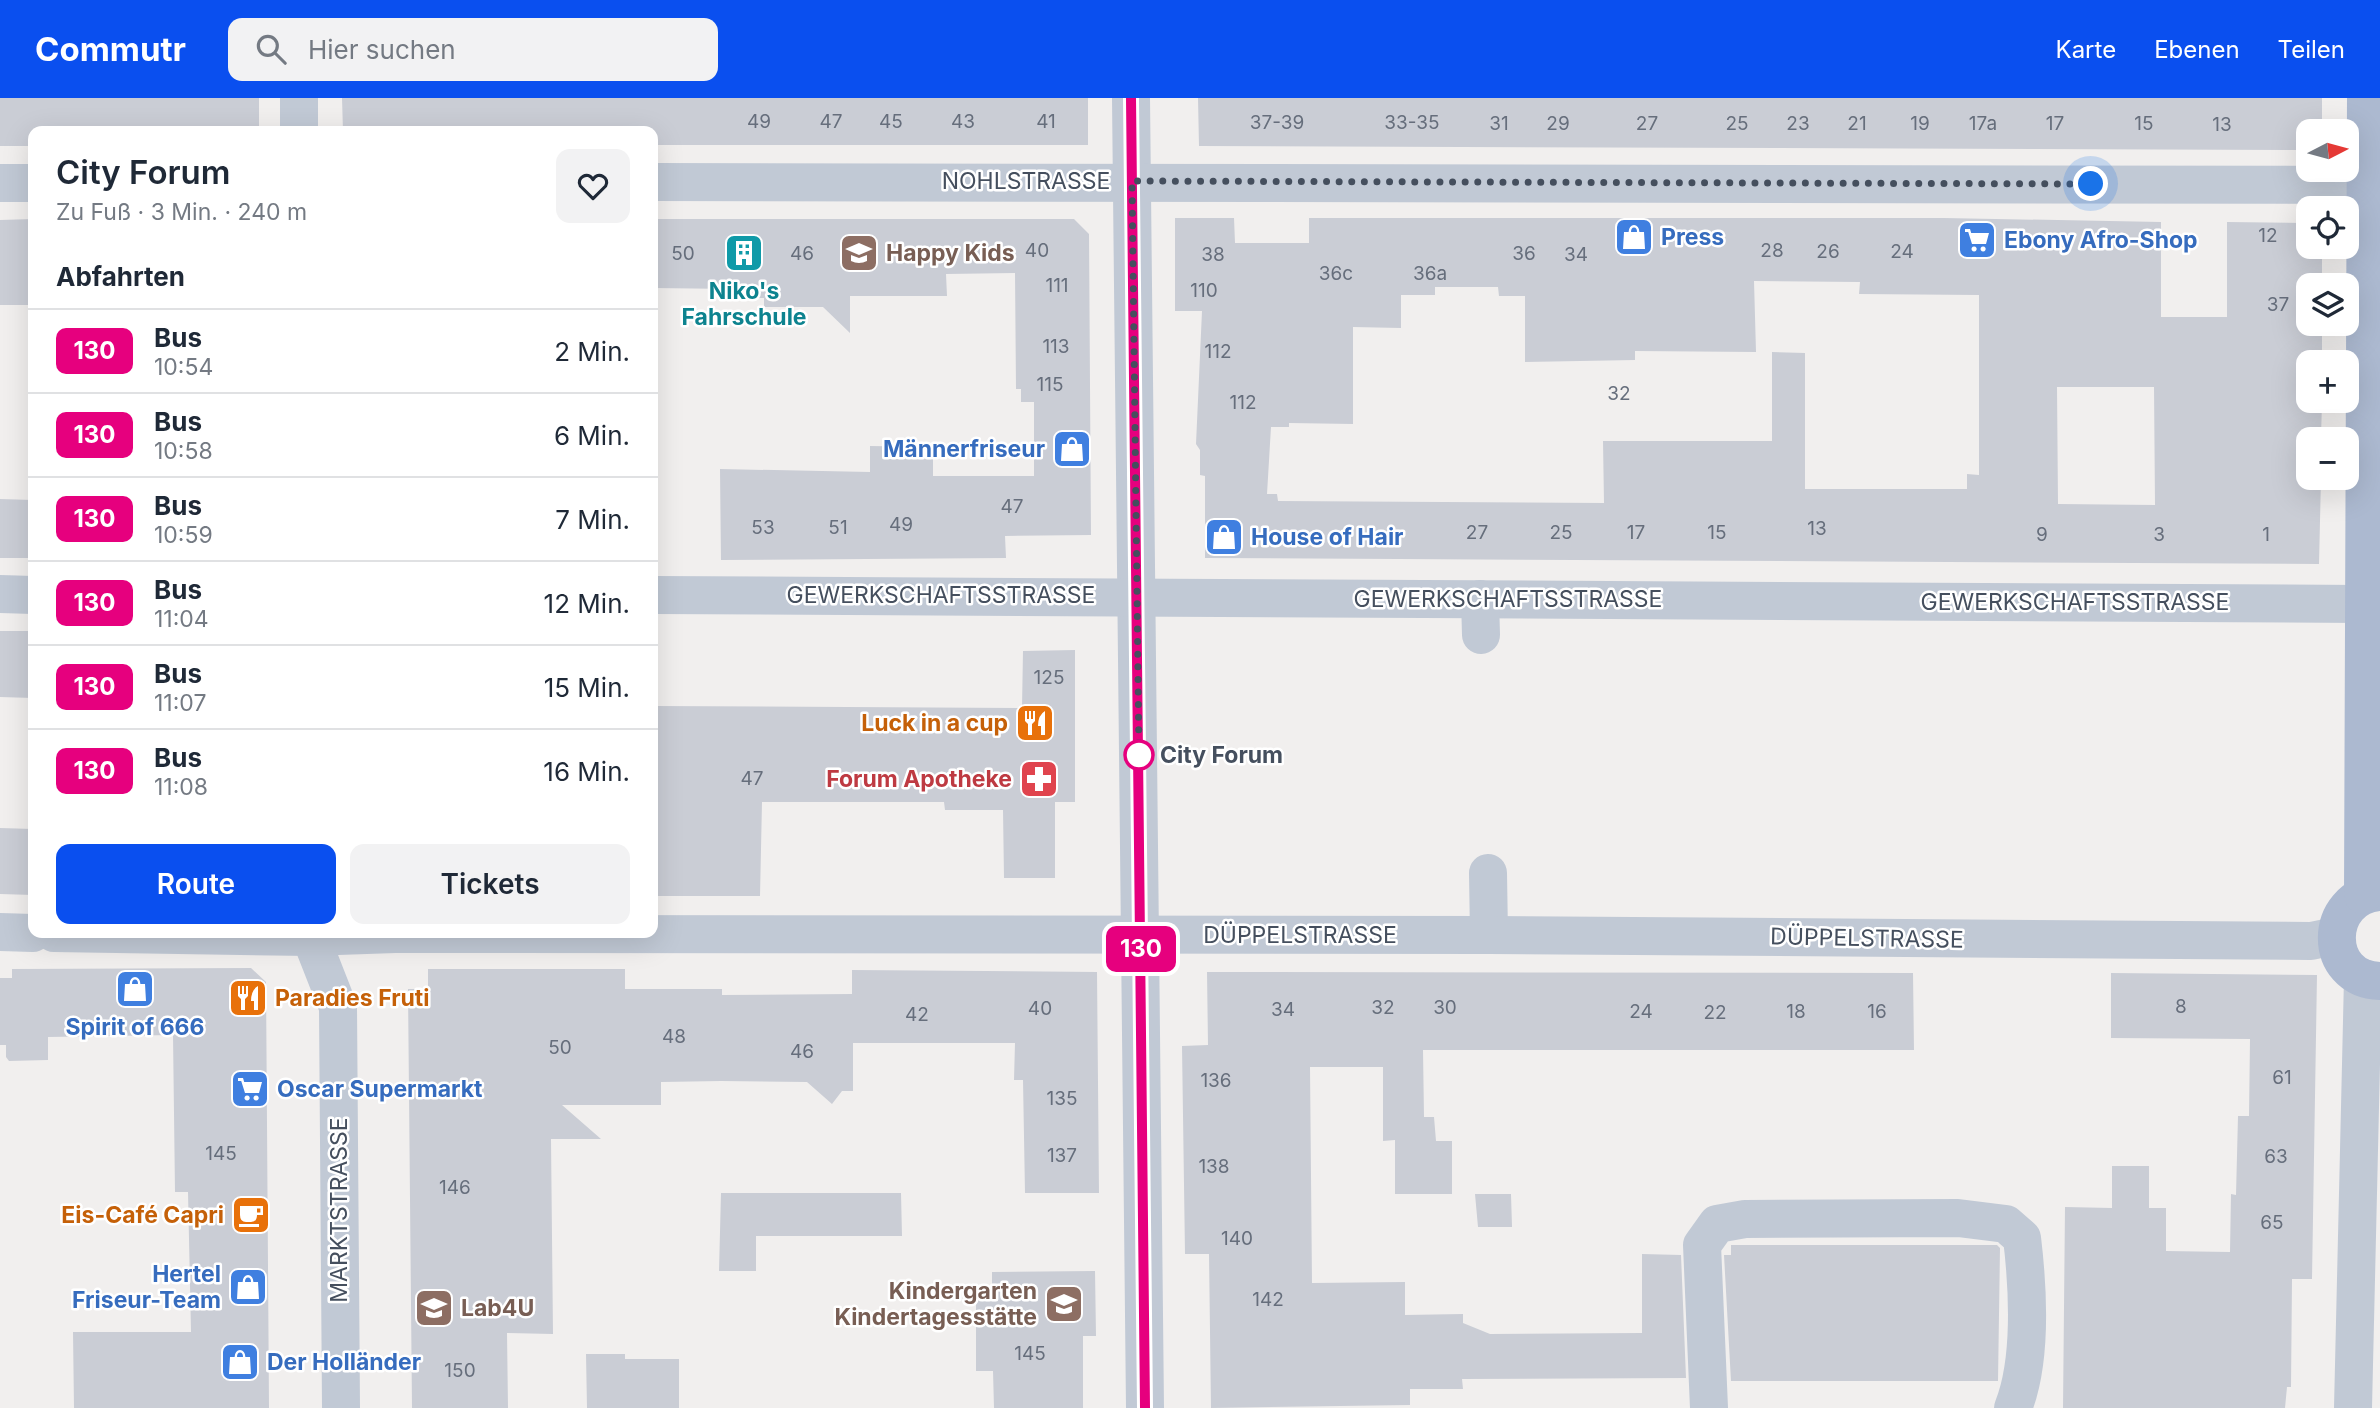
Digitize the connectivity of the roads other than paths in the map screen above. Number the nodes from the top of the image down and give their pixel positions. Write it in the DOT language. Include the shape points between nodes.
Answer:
graph roads {
  1 [pos="299,98"];
  2 [pos="1131,98"];
  3 [pos="2366,98"];
  4 [pos="299,126"];
  5 [pos="1132,181"];
  6 [pos="658,182"];
  7 [pos="0,183"];
  8 [pos="28,183"];
  9 [pos="2365,185"];
  10 [pos="0,594"];
  11 [pos="28,594"];
  12 [pos="658,594"];
  13 [pos="1137,595"];
  14 [pos="2363,604"];
  15 [pos="1488,873"];
  16 [pos="2372,894"];
  17 [pos="0,932"];
  18 [pos="28,933"];
  19 [pos="658,935"];
  20 [pos="1489,935"];
  21 [pos="1141,936"];
  22 [pos="2335,936"];
  23 [pos="310,938"];
  24 [pos="2371,980"];
  25 [pos="341,1408"];
  26 [pos="1145,1408"];
  27 [pos="1709,1408"];
  28 [pos="2013,1408"];
  29 [pos="2353,1408"];
  1 -- 4 [label="street"];
  2 -- 5 [label="street"];
  3 -- 9 [label="main road"];
  5 -- 6 [label="street, NOHLSTRASSE"];
  5 -- 9 [label="street, NOHLSTRASSE"];
  5 -- 13 [label="street"];
  7 -- 8 [label="street"];
  9 -- 14 [label="main road"];
  10 -- 11 [label="street"];
  12 -- 13 [label="street, GEWERKSCHAFTSSTRASSE"];
  13 -- 14 [label="street, GEWERKSCHAFTSSTRASSE" via="1480,617"];
  13 -- 21 [label="street"];
  14 -- 16 [label="main road"];
  15 -- 20 [label="street"];
  16 -- 22 [label="main road" via="2343,911"];
  17 -- 18 [label="street"];
  19 -- 21 [label="street, DÜPPELSTRASSE"];
  20 -- 21 [label="street, DÜPPELSTRASSE"];
  20 -- 22 [label="street, DÜPPELSTRASSE" via="2311,941"];
  21 -- 26 [label="street"];
  22 -- 24 [label="main road" via="2342,962"];
  23 -- 25 [label="street, MARKTSTRASSE" via="338,1007"];
  24 -- 29 [label="street"];
  27 -- 28 [label="street" via="1702,1245 1717,1224 1745,1219 1958,1218 2006,1224 2022,1238 2026,1268 2023,1383"];
}
